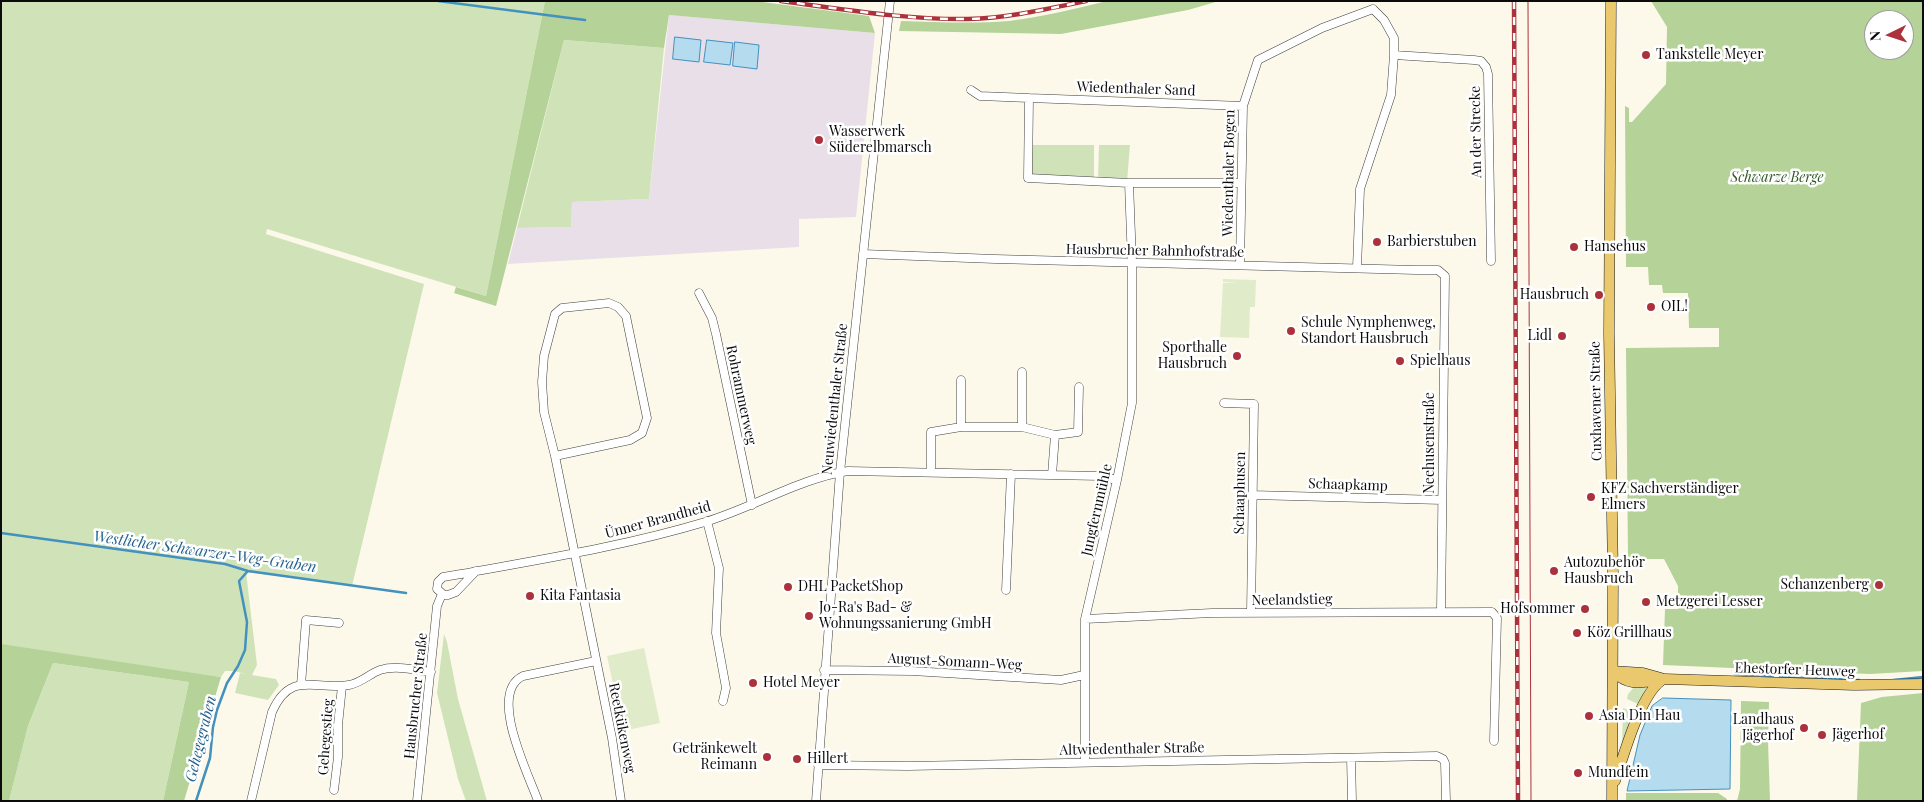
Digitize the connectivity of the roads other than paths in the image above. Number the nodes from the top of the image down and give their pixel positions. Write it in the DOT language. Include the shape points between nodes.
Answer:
graph roads {
  1 [pos="890,1"];
  2 [pos="1611,1"];
  3 [pos="1375,5"];
  4 [pos="1394,55"];
  5 [pos="971,90"];
  6 [pos="1029,98"];
  7 [pos="1242,106"];
  8 [pos="1129,183"];
  9 [pos="1241,183"];
  10 [pos="863,254"];
  11 [pos="1490,261"];
  12 [pos="1132,262"];
  13 [pos="1240,265"];
  14 [pos="1357,268"];
  15 [pos="1445,276"];
  16 [pos="700,293"];
  17 [pos="1022,372"];
  18 [pos="961,380"];
  19 [pos="1079,386"];
  20 [pos="1224,403"];
  21 [pos="961,427"];
  22 [pos="1022,427"];
  23 [pos="1054,435"];
  24 [pos="555,456"];
  25 [pos="840,472"];
  26 [pos="931,472"];
  27 [pos="1011,474"];
  28 [pos="1052,475"];
  29 [pos="1117,480"];
  30 [pos="1252,495"];
  31 [pos="1442,500"];
  32 [pos="752,505"];
  33 [pos="707,521"];
  34 [pos="576,553"];
  35 [pos="476,571"];
  36 [pos="1006,590"];
  37 [pos="442,594"];
  38 [pos="1441,611"];
  39 [pos="1251,613"];
  40 [pos="1085,619"];
  41 [pos="339,623"];
  42 [pos="596,661"];
  43 [pos="824,670"];
  44 [pos="1613,671"];
  45 [pos="431,672"];
  46 [pos="1084,675"];
  47 [pos="1665,679"];
  48 [pos="1923,684"];
  49 [pos="301,685"];
  50 [pos="342,686"];
  51 [pos="722,701"];
  52 [pos="1494,741"];
  53 [pos="1351,758"];
  54 [pos="1085,762"];
  55 [pos="818,765"];
  56 [pos="334,790"];
  57 [pos="1612,796"];
  58 [pos="250,801"];
  59 [pos="417,801"];
  60 [pos="538,801"];
  61 [pos="621,801"];
  62 [pos="816,801"];
  63 [pos="1352,801"];
  64 [pos="1446,801"];
  1 -- 10 [label="street, Neuwiedenthaler Straße"];
  2 -- 44 [label="main road, Cuxhavener Straße" via="1609,333"];
  3 -- 4 [label="street, Wiedenthaler Bogen" via="1394,38"];
  3 -- 7 [label="street, Wiedenthaler Bogen" via="1258,60"];
  4 -- 11 [label="street, An der Strecke" via="1474,60 1486,66"];
  4 -- 14 [label="street, Wiedenthaler Bogen" via="1391,95 1360,189"];
  5 -- 6 [label="street, Wiedenthaler Sand" via="980,96"];
  6 -- 7 [label="street, Wiedenthaler Sand"];
  6 -- 8 [label="street" via="1028,178"];
  7 -- 9 [label="street, Wiedenthaler Bogen"];
  8 -- 9 [label="street"];
  8 -- 12 [label="street"];
  9 -- 13 [label="street, Wiedenthaler Bogen"];
  10 -- 12 [label="street, Hausbrucher Bahnhofstraße"];
  10 -- 25 [label="street, Neuwiedenthaler Straße"];
  12 -- 13 [label="street, Hausbrucher Bahnhofstraße"];
  12 -- 29 [label="street, Jungfernmühle" via="1132,403"];
  13 -- 14 [label="street, Hausbrucher Bahnhofstraße"];
  14 -- 15 [label="street, Hausbrucher Bahnhofstraße" via="1438,270"];
  15 -- 31 [label="street, Neehusenstraße"];
  16 -- 32 [label="street, Rohrammerweg" via="716,334"];
  17 -- 22 [label="street"];
  18 -- 21 [label="street"];
  19 -- 23 [label="street" via="1078,432"];
  20 -- 30 [label="street, Schaaphusen" via="1254,404"];
  21 -- 22 [label="street"];
  21 -- 26 [label="street" via="931,432"];
  22 -- 23 [label="street"];
  23 -- 28 [label="street"];
  24 -- 24 [label="street, Reetkükenweg" via="544,412 542,382 544,356 556,314 562,308 609,303 626,316 647,418 642,434 630,440"];
  24 -- 34 [label="street, Reetkükenweg"];
  25 -- 26 [label="street, Ünner Brandheid"];
  25 -- 32 [label="street, Ünner Brandheid" via="816,478"];
  25 -- 43 [label="street, Neuwiedenthaler Straße"];
  26 -- 27 [label="street, Ünner Brandheid"];
  27 -- 28 [label="street, Ünner Brandheid"];
  27 -- 36 [label="street"];
  28 -- 29 [label="street, Ünner Brandheid" via="1100,476"];
  29 -- 40 [label="street, Jungfernmühle"];
  30 -- 31 [label="street, Schaapkamp"];
  30 -- 39 [label="street, Schaaphusen"];
  31 -- 38 [label="street, Neehusenstraße"];
  32 -- 33 [label="street, Ünner Brandheid"];
  33 -- 34 [label="street, Ünner Brandheid" via="632,542"];
  33 -- 51 [label="street" via="719,568 716,633 726,688"];
  34 -- 35 [label="street, Ünner Brandheid"];
  34 -- 42 [label="street, Reetkükenweg"];
  35 -- 37 [label="street" via="456,592"];
  35 -- 37 [label="street, Ünner Brandheid" via="441,578 437,587"];
  37 -- 45 [label="street, Hausbrucher Straße" via="437,606"];
  38 -- 39 [label="street, Neelandstieg"];
  38 -- 52 [label="street, Neelandstieg" via="1488,611 1497,618"];
  39 -- 40 [label="street, Neelandstieg"];
  40 -- 46 [label="street, Jungfernmühle"];
  41 -- 49 [label="street" via="306,620"];
  42 -- 60 [label="street" via="523,676 510,690 510,720"];
  42 -- 61 [label="street, Reetkükenweg"];
  43 -- 46 [label="street, August-Somann-Weg" via="1062,680"];
  43 -- 55 [label="street, Neuwiedenthaler Straße"];
  44 -- 47 [label="main road, Ehestorfer Heuweg" via="1626,682"];
  44 -- 57 [label="main road, Cuxhavener Straße"];
  45 -- 50 [label="street" via="389,668"];
  45 -- 59 [label="street, Hausbrucher Straße"];
  46 -- 54 [label="street, Jungfernmühle"];
  47 -- 48 [label="main road, Ehestorfer Heuweg" via="1854,686"];
  47 -- 57 [label="main road" via="1648,696 1629,740"];
  49 -- 50 [label="street"];
  49 -- 58 [label="street" via="286,691 274,705"];
  50 -- 56 [label="street, Gehegestieg"];
  53 -- 54 [label="street, Altwiedenthaler Straße"];
  53 -- 63 [label="street"];
  53 -- 64 [label="street, Altwiedenthaler Straße" via="1440,757 1444,760"];
  54 -- 55 [label="street, Altwiedenthaler Straße"];
  55 -- 62 [label="street, Neuwiedenthaler Straße"];
}
